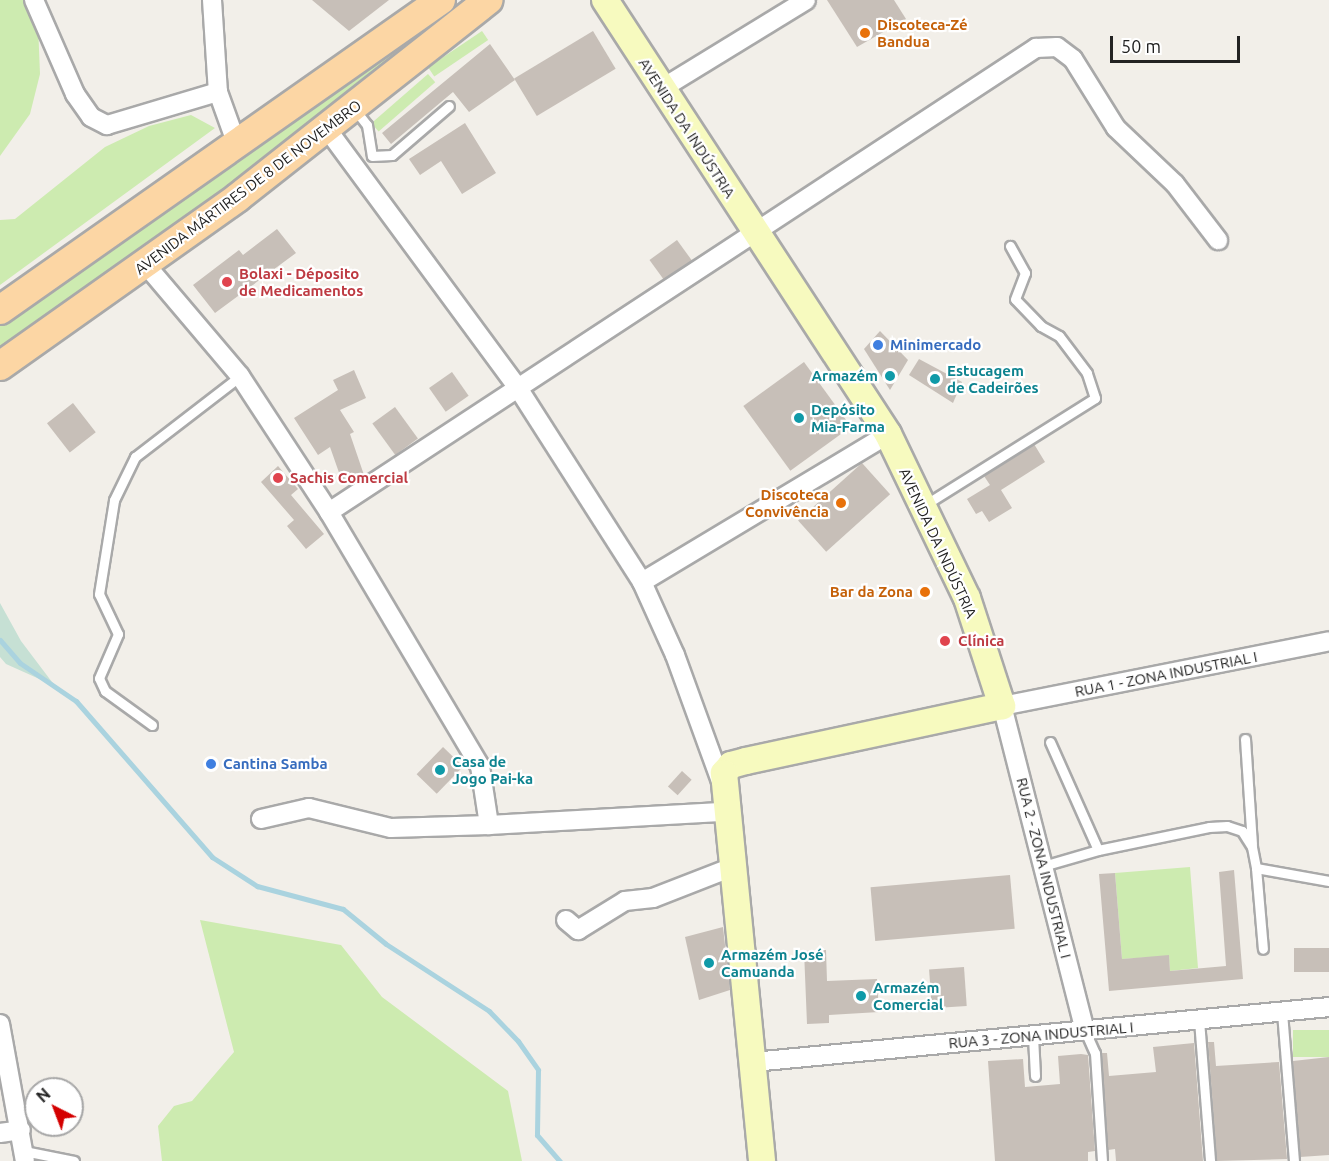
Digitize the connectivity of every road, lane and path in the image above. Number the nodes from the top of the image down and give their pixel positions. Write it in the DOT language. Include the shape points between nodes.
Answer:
graph roads {
  1 [pos="34,0"];
  2 [pos="212,0"];
  3 [pos="441,0"];
  4 [pos="489,0"];
  5 [pos="605,0"];
  6 [pos="806,0"];
  7 [pos="661,89"];
  8 [pos="218,92"];
  9 [pos="450,106"];
  10 [pos="354,108"];
  11 [pos="327,129"];
  12 [pos="236,142"];
  13 [pos="372,156"];
  14 [pos="356,168"];
  15 [pos="754,233"];
  16 [pos="1218,240"];
  17 [pos="1010,246"];
  18 [pos="146,265"];
  19 [pos="0,310"];
  20 [pos="2,365"];
  21 [pos="240,376"];
  22 [pos="518,388"];
  23 [pos="888,434"];
  24 [pos="922,507"];
  25 [pos="329,512"];
  26 [pos="642,582"];
  27 [pos="1329,642"];
  28 [pos="1002,706"];
  29 [pos="152,725"];
  30 [pos="1245,739"];
  31 [pos="1050,742"];
  32 [pos="722,784"];
  33 [pos="725,812"];
  34 [pos="261,819"];
  35 [pos="489,825"];
  36 [pos="1252,847"];
  37 [pos="1098,850"];
  38 [pos="1043,866"];
  39 [pos="730,868"];
  40 [pos="1256,868"];
  41 [pos="1329,881"];
  42 [pos="566,920"];
  43 [pos="1263,949"];
  44 [pos="1329,1007"];
  45 [pos="1282,1012"];
  46 [pos="1199,1020"];
  47 [pos="0,1024"];
  48 [pos="1085,1030"];
  49 [pos="1033,1036"];
  50 [pos="753,1062"];
  51 [pos="1035,1076"];
  52 [pos="21,1130"];
  53 [pos="0,1133"];
  54 [pos="25,1156"];
  55 [pos="74,1161"];
  56 [pos="762,1161"];
  57 [pos="1102,1161"];
  58 [pos="1210,1161"];
  59 [pos="1294,1161"];
  1 -- 8 [label="street" via="75,94 91,117 107,125"];
  2 -- 8 [label="street"];
  3 -- 12 [label="main road"];
  4 -- 10 [label="main road, AVENIDA MÁRTIRES DE 8 DE NOVEMBRO"];
  5 -- 7 [label="street, AVENIDA DA INDÚSTRIA"];
  6 -- 7 [label="street"];
  7 -- 15 [label="street, AVENIDA DA INDÚSTRIA"];
  8 -- 12 [label="street"];
  9 -- 13 [label="lane" via="392,155"];
  10 -- 11 [label="main road, AVENIDA MÁRTIRES DE 8 DE NOVEMBRO"];
  10 -- 13 [label="lane" via="367,125"];
  11 -- 14 [label="street"];
  11 -- 18 [label="main road, AVENIDA MÁRTIRES DE 8 DE NOVEMBRO"];
  12 -- 19 [label="main road"];
  13 -- 14 [label="lane"];
  14 -- 22 [label="street"];
  15 -- 16 [label="street" via="1036,48 1057,47 1072,59 1116,128 1175,184"];
  15 -- 22 [label="street"];
  15 -- 23 [label="street, AVENIDA DA INDÚSTRIA"];
  17 -- 24 [label="lane" via="1025,273 1015,299 1041,326 1059,336 1087,373 1095,398"];
  18 -- 20 [label="main road, AVENIDA MÁRTIRES DE 8 DE NOVEMBRO"];
  18 -- 21 [label="street"];
  21 -- 25 [label="street"];
  21 -- 29 [label="lane" via="135,457 114,500 99,594 118,634 99,678 105,691"];
  22 -- 25 [label="street"];
  22 -- 26 [label="street"];
  23 -- 24 [label="street, AVENIDA DA INDÚSTRIA"];
  23 -- 26 [label="street"];
  24 -- 28 [label="street, AVENIDA DA INDÚSTRIA" via="967,598"];
  25 -- 35 [label="street" via="480,766"];
  26 -- 32 [label="street" via="675,655"];
  27 -- 28 [label="street, RUA 1 - ZONA INDUSTRIAL I"];
  28 -- 32 [label="street" via="731,765"];
  28 -- 38 [label="street, RUA 2 - ZONA INDUSTRIAL I"];
  30 -- 36 [label="lane"];
  31 -- 37 [label="lane"];
  32 -- 33 [label="street"];
  33 -- 35 [label="street"];
  33 -- 39 [label="street"];
  34 -- 35 [label="street" via="309,808 391,828"];
  36 -- 37 [label="lane" via="1242,831 1227,826"];
  36 -- 40 [label="lane"];
  37 -- 38 [label="lane"];
  38 -- 48 [label="street, RUA 2 - ZONA INDUSTRIAL I"];
  39 -- 42 [label="street" via="653,898 625,901 578,930"];
  39 -- 50 [label="street"];
  40 -- 41 [label="lane"];
  40 -- 43 [label="lane"];
  44 -- 45 [label="street, RUA 3 - ZONA INDUSTRIAL I"];
  45 -- 46 [label="street, RUA 3 - ZONA INDUSTRIAL I"];
  45 -- 59 [label="lane"];
  46 -- 48 [label="street, RUA 3 - ZONA INDUSTRIAL I"];
  46 -- 58 [label="lane"];
  47 -- 52 [label="street"];
  48 -- 49 [label="street, RUA 3 - ZONA INDUSTRIAL I"];
  48 -- 57 [label="lane" via="1095,1053"];
  49 -- 50 [label="street, RUA 3 - ZONA INDUSTRIAL I"];
  49 -- 51 [label="lane"];
  50 -- 56 [label="street"];
  52 -- 53 [label="street"];
  52 -- 54 [label="street"];
  54 -- 55 [label="lane"];
}
